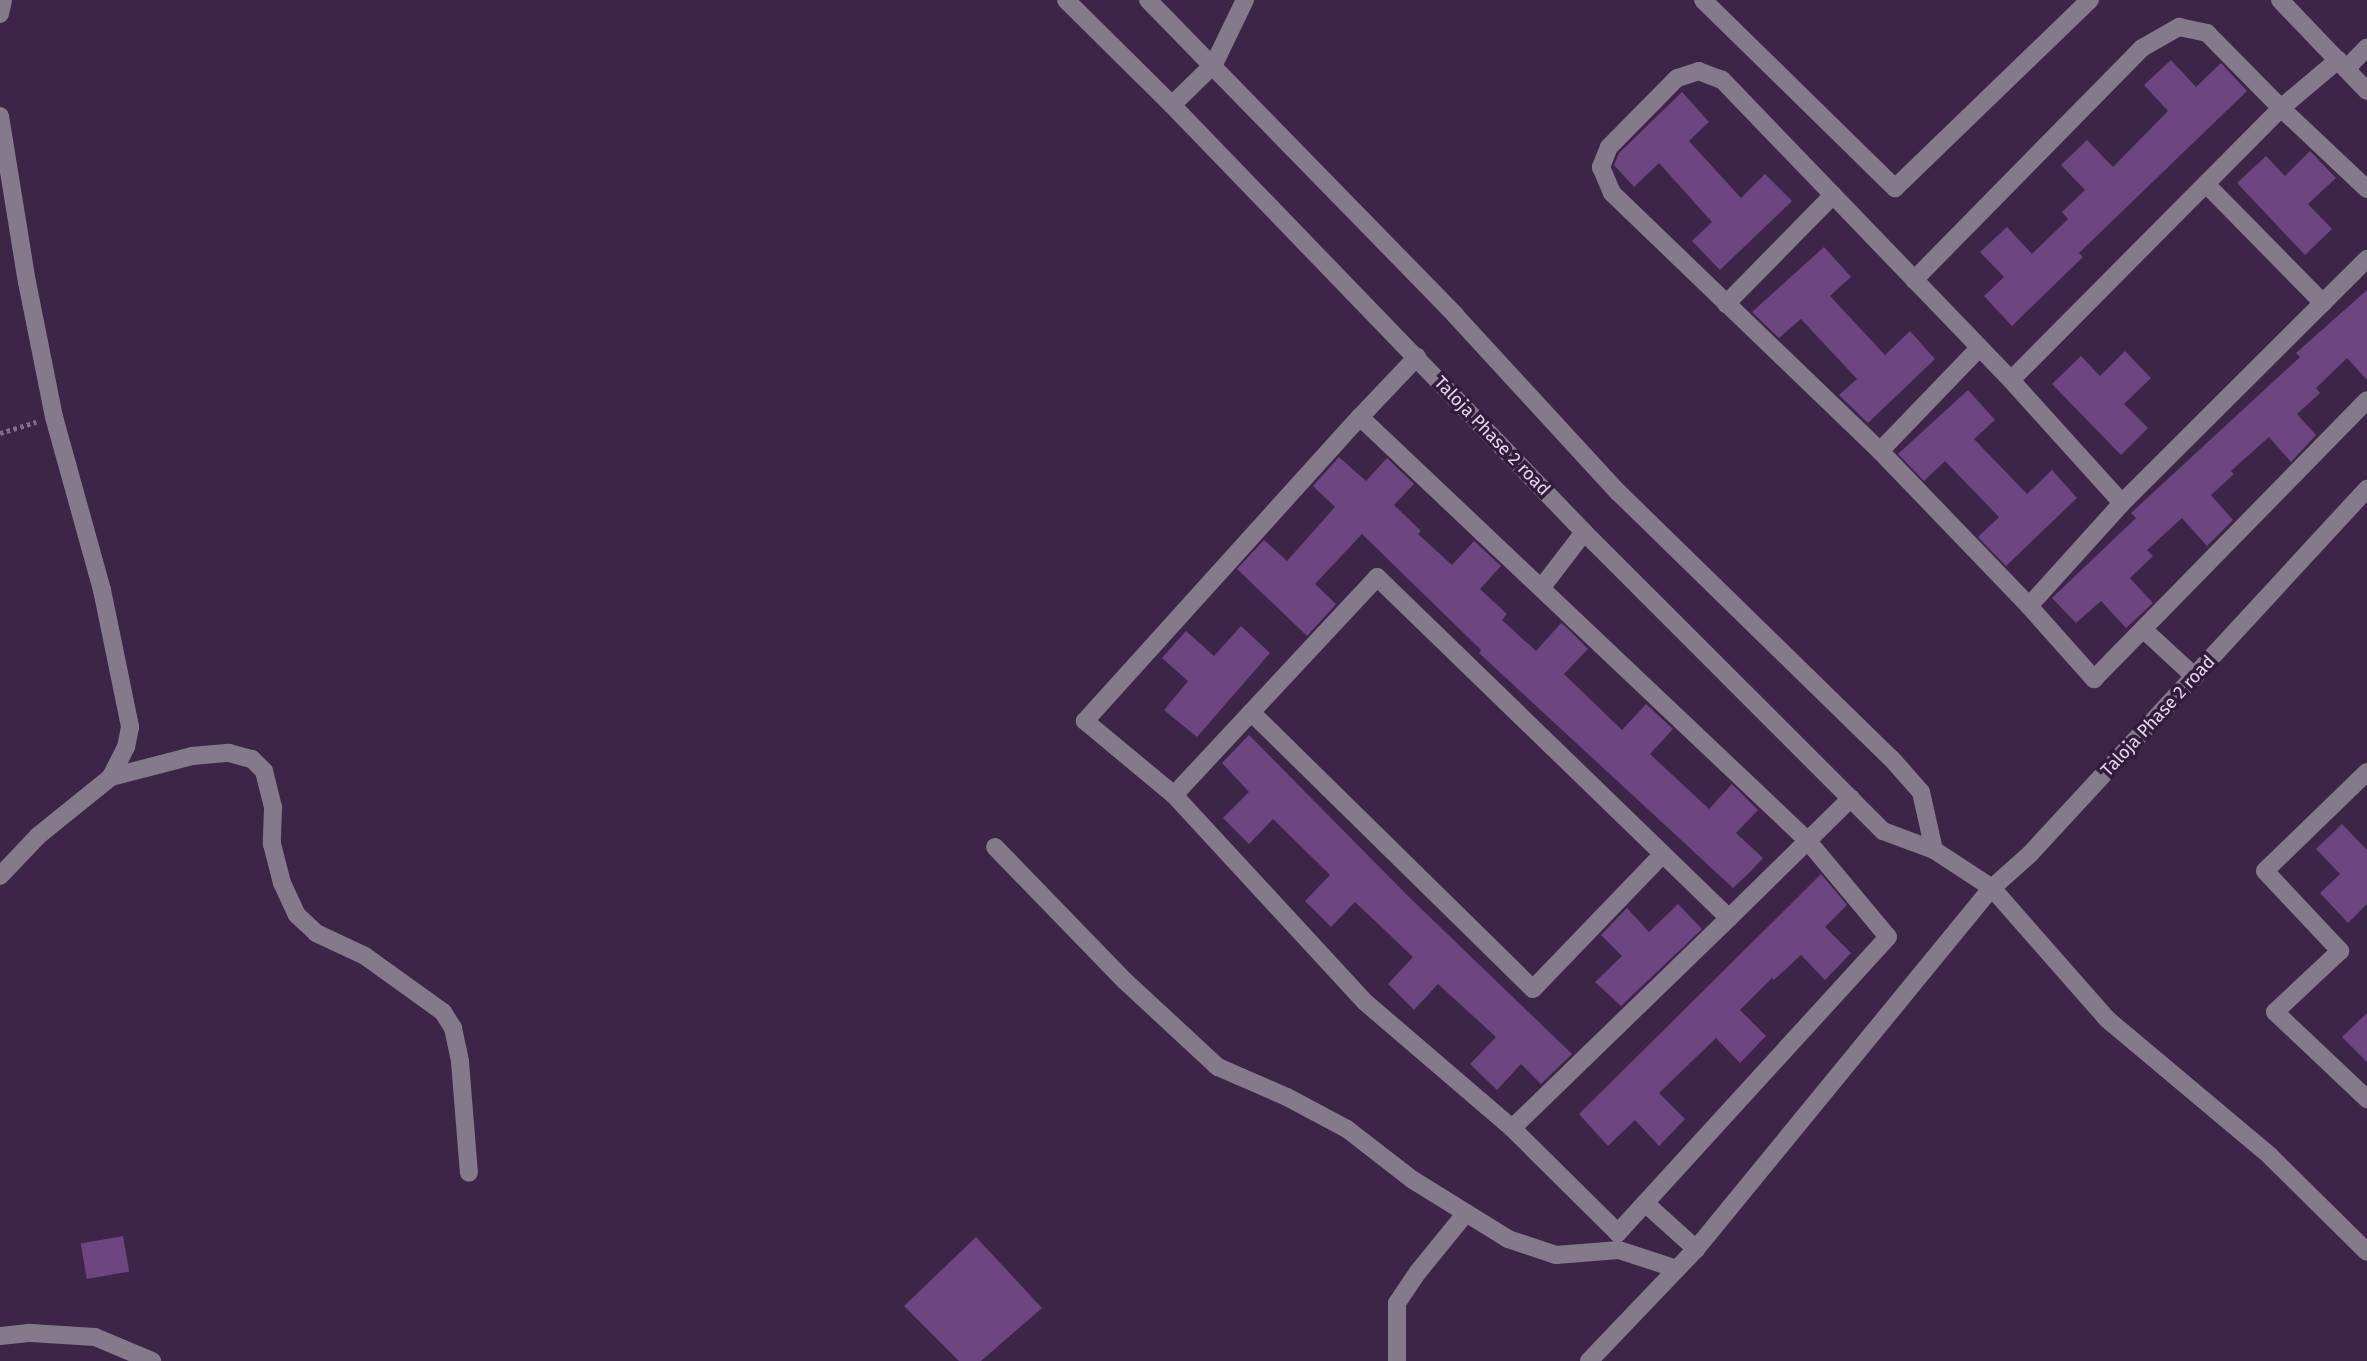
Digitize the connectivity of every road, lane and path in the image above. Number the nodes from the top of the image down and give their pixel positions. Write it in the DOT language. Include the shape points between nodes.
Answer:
graph roads {
  1 [pos="3,0"];
  2 [pos="1066,0"];
  3 [pos="1148,0"];
  4 [pos="1244,0"];
  5 [pos="1703,0"];
  6 [pos="2090,0"];
  7 [pos="2280,0"];
  8 [pos="0,15"];
  9 [pos="2367,47"];
  10 [pos="1214,64"];
  11 [pos="2342,65"];
  12 [pos="2367,91"];
  13 [pos="1172,105"];
  14 [pos="2281,108"];
  15 [pos="0,116"];
  16 [pos="2206,184"];
  17 [pos="2367,189"];
  18 [pos="1833,195"];
  19 [pos="2367,259"];
  20 [pos="1914,281"];
  21 [pos="2323,303"];
  22 [pos="1726,304"];
  23 [pos="1979,348"];
  24 [pos="1417,357"];
  25 [pos="2011,380"];
  26 [pos="2367,400"];
  27 [pos="54,417"];
  28 [pos="1360,417"];
  29 [pos="0,433"];
  30 [pos="1880,451"];
  31 [pos="2367,489"];
  32 [pos="2122,503"];
  33 [pos="1584,531"];
  34 [pos="1542,587"];
  35 [pos="2029,606"];
  36 [pos="2143,629"];
  37 [pos="2195,677"];
  38 [pos="1251,712"];
  39 [pos="2367,772"];
  40 [pos="111,777"];
  41 [pos="1174,795"];
  42 [pos="1851,798"];
  43 [pos="1807,840"];
  44 [pos="995,847"];
  45 [pos="1934,850"];
  46 [pos="1663,855"];
  47 [pos="0,876"];
  48 [pos="1992,888"];
  49 [pos="1729,918"];
  50 [pos="2367,1099"];
  51 [pos="1512,1128"];
  52 [pos="469,1173"];
  53 [pos="1645,1203"];
  54 [pos="1466,1213"];
  55 [pos="1696,1249"];
  56 [pos="2367,1252"];
  57 [pos="1677,1269"];
  58 [pos="0,1336"];
  59 [pos="152,1361"];
  60 [pos="1397,1361"];
  61 [pos="1589,1361"];
  1 -- 8 [label="street"];
  2 -- 13 [label="street, Taloja Phase 2 road"];
  3 -- 10 [label="street"];
  4 -- 10 [label="street"];
  5 -- 6 [label="street" via="1895,188"];
  7 -- 11 [label="street"];
  9 -- 11 [label="street"];
  10 -- 13 [label="street"];
  10 -- 45 [label="street" via="1618,492 1891,758 1921,792"];
  11 -- 12 [label="street"];
  11 -- 14 [label="street"];
  13 -- 24 [label="street, Taloja Phase 2 road"];
  14 -- 16 [label="street"];
  14 -- 17 [label="street"];
  14 -- 20 [label="street" via="2207,33 2179,27 2142,48"];
  15 -- 27 [label="street"];
  16 -- 21 [label="street"];
  16 -- 25 [label="street"];
  18 -- 20 [label="street"];
  18 -- 22 [label="street"];
  18 -- 22 [label="street" via="1722,80 1699,71 1677,78 1609,147 1601,167 1612,192"];
  19 -- 21 [label="street"];
  20 -- 23 [label="street"];
  21 -- 32 [label="street"];
  22 -- 30 [label="street"];
  23 -- 25 [label="street"];
  23 -- 30 [label="street"];
  24 -- 28 [label="street"];
  24 -- 33 [label="street, Taloja Phase 2 road"];
  25 -- 32 [label="street"];
  26 -- 36 [label="street"];
  27 -- 29 [label="path"];
  27 -- 40 [label="street" via="102,590 130,727"];
  28 -- 34 [label="street"];
  28 -- 41 [label="street" via="1085,721"];
  30 -- 35 [label="street"];
  31 -- 37 [label="street, Taloja Phase 2 road"];
  32 -- 35 [label="street"];
  33 -- 34 [label="street"];
  33 -- 42 [label="street, Taloja Phase 2 road"];
  34 -- 43 [label="street"];
  35 -- 36 [label="street" via="2094,679"];
  36 -- 37 [label="street"];
  37 -- 48 [label="street, Taloja Phase 2 road" via="2030,854"];
  38 -- 41 [label="street"];
  38 -- 46 [label="street" via="1533,989"];
  38 -- 46 [label="street" via="1377,578"];
  39 -- 50 [label="street" via="2265,871 2340,951 2275,1012"];
  40 -- 47 [label="street" via="38,836"];
  40 -- 52 [label="street" via="192,756 229,752 252,759 264,771 273,808 272,844 282,883 297,915 316,933 365,956 435,1006 453,1028"];
  41 -- 51 [label="street" via="1365,1002"];
  42 -- 43 [label="street"];
  42 -- 45 [label="street, Taloja Phase 2 road" via="1883,831"];
  43 -- 49 [label="street"];
  43 -- 53 [label="street" via="1888,937"];
  44 -- 54 [label="street" via="1125,981 1219,1067 1347,1129 1413,1180"];
  45 -- 48 [label="street, Taloja Phase 2 road"];
  46 -- 49 [label="street"];
  48 -- 55 [label="street"];
  48 -- 56 [label="street" via="2106,1020 2270,1156"];
  49 -- 51 [label="street"];
  51 -- 53 [label="street" via="1618,1233"];
  53 -- 55 [label="street"];
  54 -- 57 [label="street" via="1508,1239 1556,1255 1619,1250"];
  54 -- 60 [label="street" via="1397,1303"];
  55 -- 57 [label="street"];
  57 -- 61 [label="street"];
  58 -- 59 [label="street" via="95,1337"];
}
